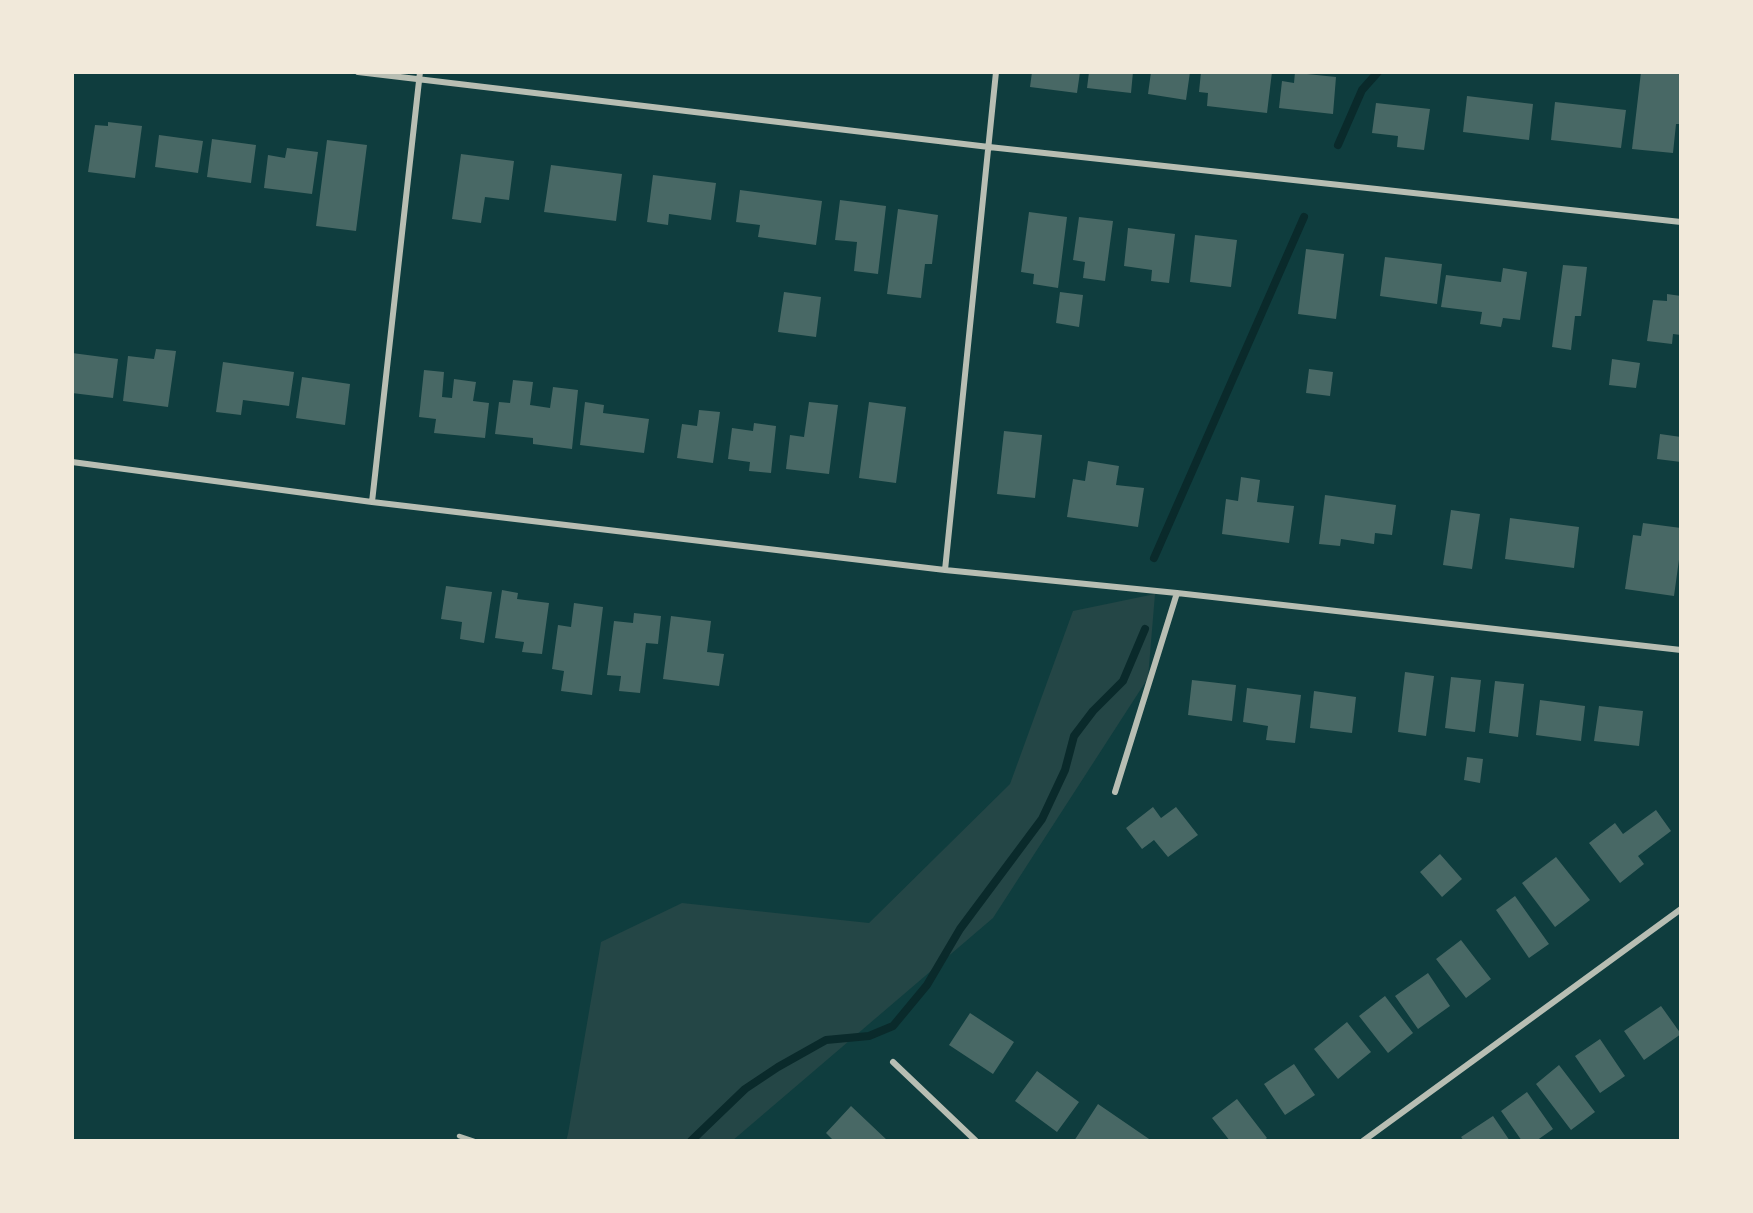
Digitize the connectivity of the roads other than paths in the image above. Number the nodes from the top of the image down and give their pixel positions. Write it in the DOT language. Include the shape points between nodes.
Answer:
graph roads {
  1 [pos="358,72"];
  2 [pos="420,72"];
  3 [pos="996,72"];
  4 [pos="419,80"];
  5 [pos="989,147"];
  6 [pos="1681,222"];
  7 [pos="72,462"];
  8 [pos="372,502"];
  9 [pos="945,570"];
  10 [pos="1177,593"];
  11 [pos="1681,650"];
  12 [pos="1115,792"];
  13 [pos="1681,909"];
  14 [pos="893,1062"];
  15 [pos="459,1136"];
  16 [pos="474,1141"];
  17 [pos="976,1141"];
  18 [pos="1364,1141"];
  1 -- 4 [label="street"];
  2 -- 4 [label="street"];
  3 -- 5 [label="street"];
  4 -- 5 [label="street"];
  4 -- 8 [label="street"];
  5 -- 6 [label="street"];
  5 -- 9 [label="street"];
  7 -- 8 [label="street"];
  8 -- 9 [label="street"];
  9 -- 10 [label="street"];
  10 -- 11 [label="street"];
  10 -- 12 [label="street"];
  13 -- 18 [label="street"];
  14 -- 17 [label="street"];
  15 -- 16 [label="lane"];
}
